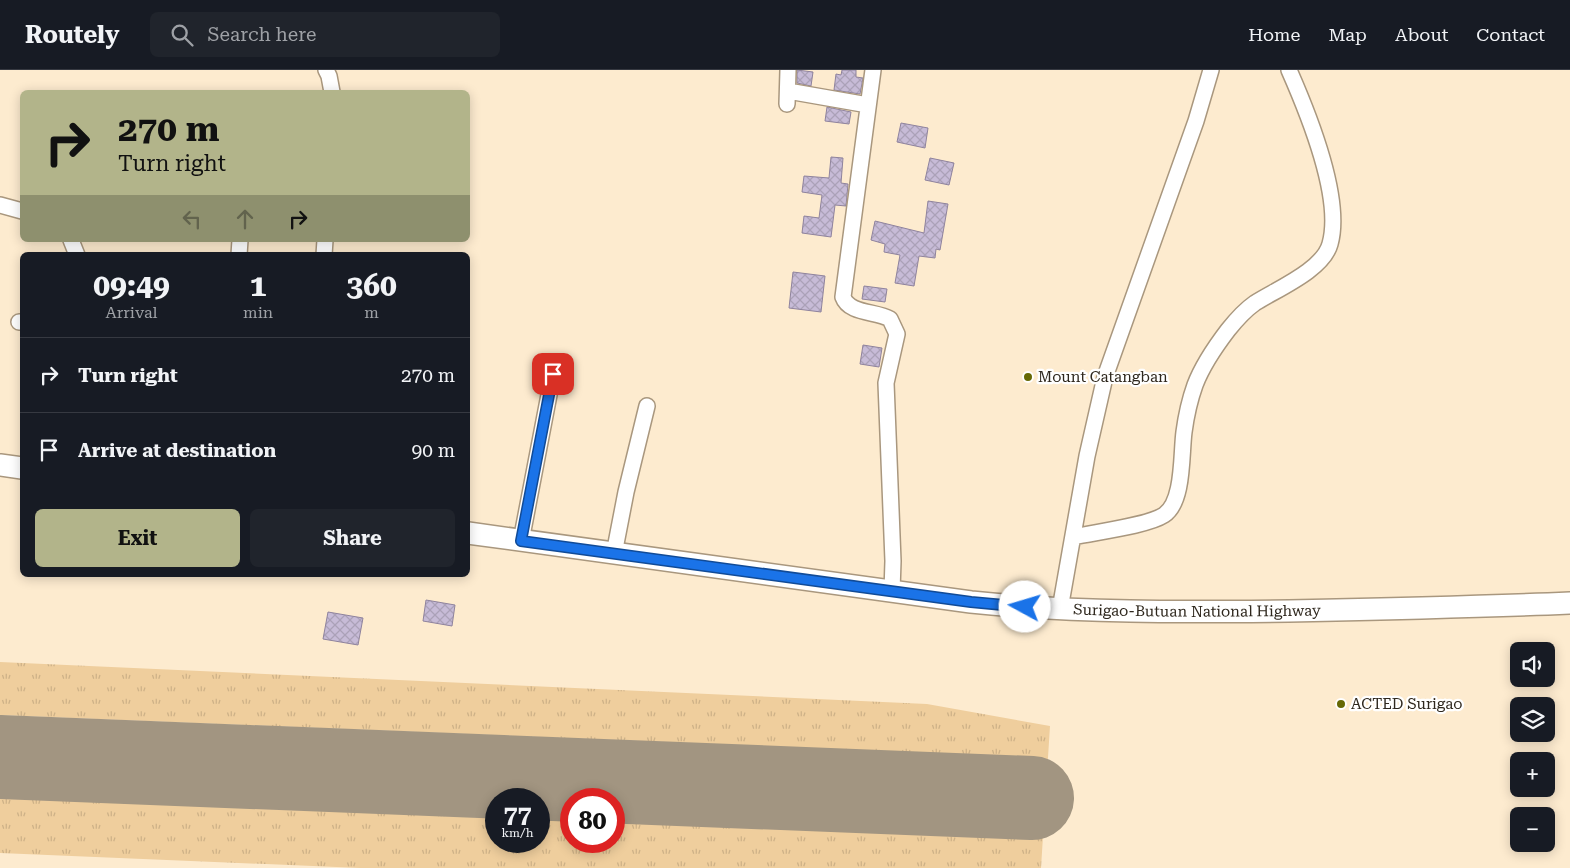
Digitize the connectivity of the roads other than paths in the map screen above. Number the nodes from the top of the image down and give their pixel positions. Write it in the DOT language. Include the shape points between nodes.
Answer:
graph roads {
  1 [pos="326,70"];
  2 [pos="788,70"];
  3 [pos="873,70"];
  4 [pos="1211,70"];
  5 [pos="1289,70"];
  6 [pos="332,90"];
  7 [pos="868,105"];
  8 [pos="0,205"];
  9 [pos="20,210"];
  10 [pos="553,374"];
  11 [pos="647,406"];
  12 [pos="0,465"];
  13 [pos="20,468"];
  14 [pos="470,533"];
  15 [pos="1073,537"];
  16 [pos="521,541"];
  17 [pos="614,554"];
  18 [pos="892,591"];
  19 [pos="1570,603"];
  20 [pos="1060,609"];
  1 -- 6 [label="street"];
  2 -- 7 [label="street" via="787,98"];
  3 -- 7 [label="street"];
  4 -- 15 [label="street" via="1105,377"];
  5 -- 15 [label="street" via="1325,165 1331,194 1331,243 1326,255 1317,266 1253,304 1235,320 1212,350 1195,386 1184,431 1178,486 1171,508 1148,522"];
  7 -- 18 [label="street" via="843,297 852,308 890,319 896,334 886,383"];
  8 -- 9 [label="street"];
  10 -- 16 [label="street"];
  11 -- 17 [label="street"];
  12 -- 13 [label="highway"];
  14 -- 16 [label="highway, Surigao-Butuan National Highway"];
  15 -- 20 [label="street"];
  16 -- 17 [label="highway, Surigao-Butuan National Highway"];
  17 -- 18 [label="highway, Surigao-Butuan National Highway"];
  18 -- 20 [label="highway, Surigao-Butuan National Highway" via="971,602"];
  19 -- 20 [label="highway, Surigao-Butuan National Highway" via="1194,612"];
}
